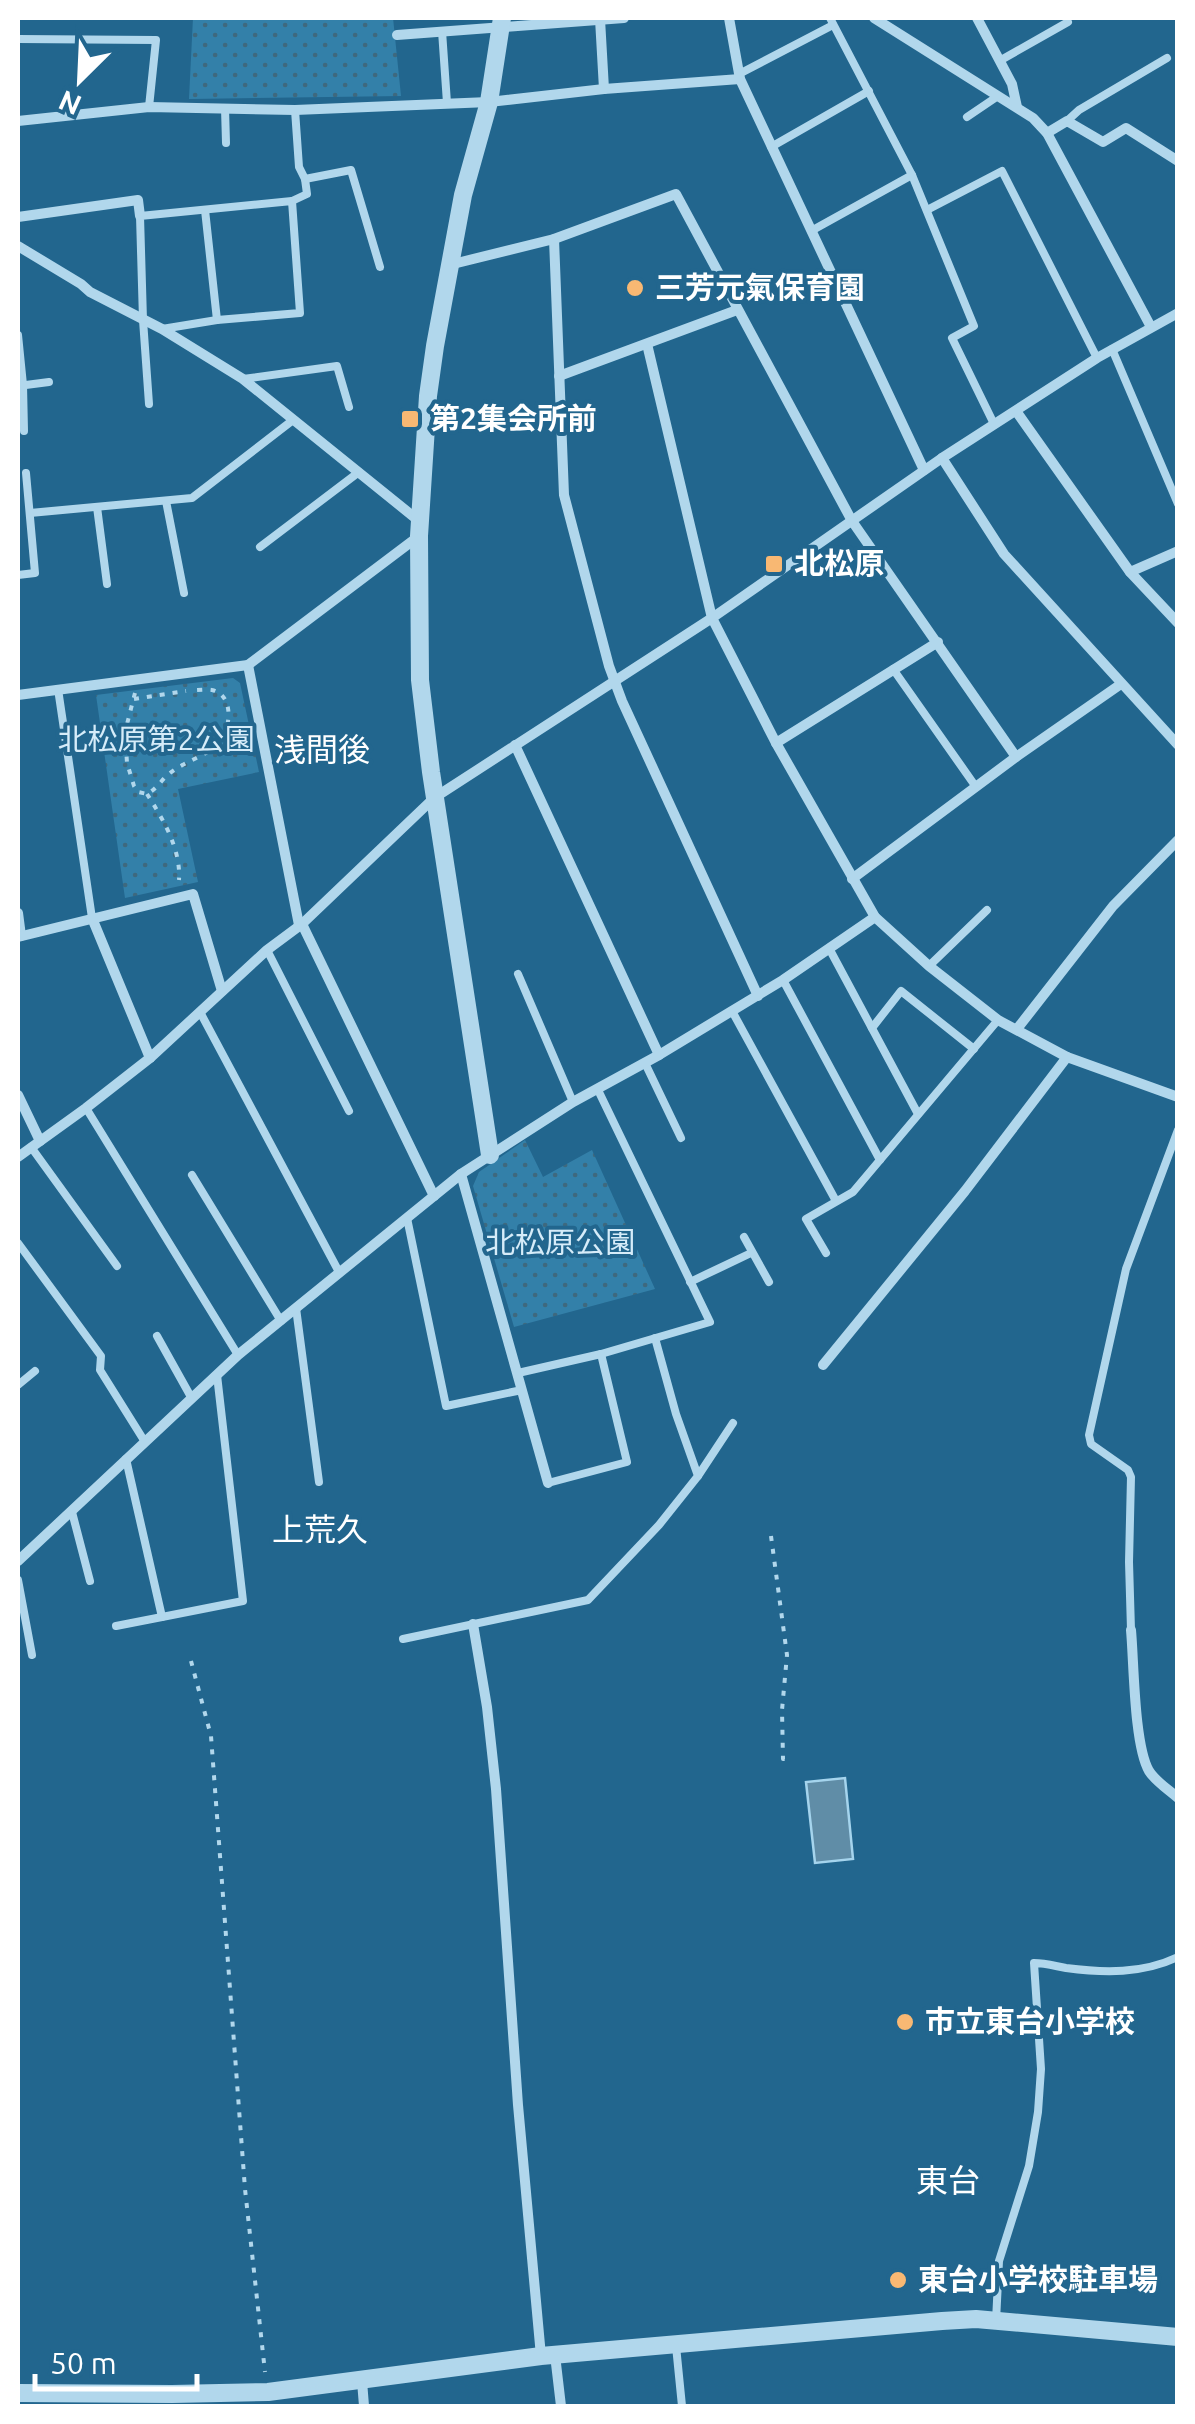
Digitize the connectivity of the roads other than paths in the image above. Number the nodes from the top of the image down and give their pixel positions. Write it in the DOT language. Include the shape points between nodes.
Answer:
graph roads {
  1 [pos="624,18"];
  2 [pos="730,18"];
  3 [pos="874,18"];
  4 [pos="977,18"];
  5 [pos="600,19"];
  6 [pos="832,21"];
  7 [pos="1068,22"];
  8 [pos="501,23"];
  9 [pos="442,31"];
  10 [pos="398,35"];
  11 [pos="18,38"];
  12 [pos="1166,58"];
  13 [pos="1001,60"];
  14 [pos="740,76"];
  15 [pos="604,89"];
  16 [pos="870,92"];
  17 [pos="998,96"];
  18 [pos="489,102"];
  19 [pos="447,104"];
  20 [pos="1016,107"];
  21 [pos="149,108"];
  22 [pos="224,108"];
  23 [pos="296,110"];
  24 [pos="967,118"];
  25 [pos="18,121"];
  26 [pos="1066,121"];
  27 [pos="1047,133"];
  28 [pos="226,143"];
  29 [pos="771,147"];
  30 [pos="1178,161"];
  31 [pos="912,175"];
  32 [pos="305,179"];
  33 [pos="292,202"];
  34 [pos="206,210"];
  35 [pos="927,210"];
  36 [pos="140,216"];
  37 [pos="18,217"];
  38 [pos="810,231"];
  39 [pos="554,239"];
  40 [pos="18,246"];
  41 [pos="448,265"];
  42 [pos="380,267"];
  43 [pos="737,310"];
  44 [pos="1178,313"];
  45 [pos="143,320"];
  46 [pos="217,320"];
  47 [pos="1151,327"];
  48 [pos="162,329"];
  49 [pos="18,335"];
  50 [pos="647,344"];
  51 [pos="1112,349"];
  52 [pos="1098,358"];
  53 [pos="559,376"];
  54 [pos="243,379"];
  55 [pos="49,382"];
  56 [pos="20,385"];
  57 [pos="149,404"];
  58 [pos="349,407"];
  59 [pos="1016,410"];
  60 [pos="292,420"];
  61 [pos="994,424"];
  62 [pos="24,431"];
  63 [pos="942,458"];
  64 [pos="924,470"];
  65 [pos="359,472"];
  66 [pos="26,474"];
  67 [pos="166,501"];
  68 [pos="1178,504"];
  69 [pos="97,508"];
  70 [pos="30,513"];
  71 [pos="852,521"];
  72 [pos="419,529"];
  73 [pos="260,547"];
  74 [pos="1178,551"];
  75 [pos="1130,572"];
  76 [pos="18,574"];
  77 [pos="107,584"];
  78 [pos="184,593"];
  79 [pos="712,618"];
  80 [pos="1178,622"];
  81 [pos="938,642"];
  82 [pos="248,665"];
  83 [pos="893,669"];
  84 [pos="615,682"];
  85 [pos="1121,684"];
  86 [pos="58,689"];
  87 [pos="18,695"];
  88 [pos="776,743"];
  89 [pos="514,745"];
  90 [pos="1178,745"];
  91 [pos="1016,757"];
  92 [pos="976,787"];
  93 [pos="434,798"];
  94 [pos="1178,840"];
  95 [pos="852,878"];
  96 [pos="987,910"];
  97 [pos="18,913"];
  98 [pos="92,918"];
  99 [pos="875,918"];
  100 [pos="301,924"];
  101 [pos="19,936"];
  102 [pos="267,950"];
  103 [pos="830,950"];
  104 [pos="929,966"];
  105 [pos="518,974"];
  106 [pos="783,980"];
  107 [pos="222,991"];
  108 [pos="758,996"];
  109 [pos="732,1011"];
  110 [pos="200,1012"];
  111 [pos="998,1020"];
  112 [pos="872,1028"];
  113 [pos="1017,1029"];
  114 [pos="974,1049"];
  115 [pos="659,1055"];
  116 [pos="1066,1056"];
  117 [pos="150,1058"];
  118 [pos="644,1063"];
  119 [pos="598,1090"];
  120 [pos="18,1095"];
  121 [pos="1178,1098"];
  122 [pos="574,1102"];
  123 [pos="86,1108"];
  124 [pos="349,1111"];
  125 [pos="918,1114"];
  126 [pos="1178,1130"];
  127 [pos="681,1138"];
  128 [pos="35,1144"];
  129 [pos="490,1155"];
  130 [pos="18,1157"];
  131 [pos="880,1160"];
  132 [pos="461,1174"];
  133 [pos="192,1175"];
  134 [pos="434,1196"];
  135 [pos="836,1201"];
  136 [pos="407,1218"];
  137 [pos="744,1238"];
  138 [pos="18,1243"];
  139 [pos="752,1252"];
  140 [pos="826,1253"];
  141 [pos="117,1266"];
  142 [pos="339,1272"];
  143 [pos="690,1282"];
  144 [pos="769,1282"];
  145 [pos="296,1308"];
  146 [pos="281,1321"];
  147 [pos="157,1336"];
  148 [pos="655,1338"];
  149 [pos="600,1354"];
  150 [pos="238,1355"];
  151 [pos="823,1365"];
  152 [pos="36,1371"];
  153 [pos="518,1373"];
  154 [pos="217,1375"];
  155 [pos="18,1385"];
  156 [pos="522,1390"];
  157 [pos="191,1398"];
  158 [pos="734,1424"];
  159 [pos="145,1442"];
  160 [pos="126,1459"];
  161 [pos="698,1476"];
  162 [pos="319,1482"];
  163 [pos="548,1483"];
  164 [pos="72,1512"];
  165 [pos="18,1561"];
  166 [pos="18,1580"];
  167 [pos="90,1581"];
  168 [pos="162,1616"];
  169 [pos="473,1624"];
  170 [pos="116,1626"];
  171 [pos="1131,1630"];
  172 [pos="403,1639"];
  173 [pos="32,1655"];
  174 [pos="1178,1798"];
  175 [pos="1178,1957"];
  176 [pos="996,2322"];
  177 [pos="1178,2337"];
  178 [pos="676,2344"];
  179 [pos="548,2356"];
  180 [pos="362,2381"];
  181 [pos="18,2392"];
  182 [pos="364,2406"];
  183 [pos="561,2406"];
  184 [pos="682,2406"];
  1 -- 5 [label="street"];
  2 -- 14 [label="street"];
  3 -- 17 [label="street"];
  4 -- 13 [label="street"];
  5 -- 8 [label="street"];
  5 -- 15 [label="street"];
  6 -- 14 [label="lane"];
  6 -- 16 [label="lane"];
  7 -- 13 [label="lane"];
  8 -- 9 [label="street"];
  8 -- 18 [label="street"];
  9 -- 10 [label="street"];
  9 -- 19 [label="lane"];
  11 -- 21 [label="lane" via="156,40"];
  12 -- 26 [label="lane"];
  13 -- 20 [label="street"];
  14 -- 15 [label="street"];
  14 -- 29 [label="street"];
  15 -- 18 [label="street"];
  16 -- 29 [label="lane"];
  16 -- 31 [label="lane"];
  17 -- 20 [label="street"];
  17 -- 24 [label="lane"];
  18 -- 19 [label="street"];
  18 -- 41 [label="street"];
  19 -- 23 [label="street"];
  20 -- 27 [label="street"];
  21 -- 22 [label="street"];
  21 -- 25 [label="street"];
  22 -- 23 [label="street"];
  22 -- 28 [label="lane"];
  23 -- 32 [label="lane"];
  26 -- 27 [label="street"];
  26 -- 30 [label="street" via="1104,142 1126,128"];
  27 -- 47 [label="street"];
  29 -- 38 [label="street"];
  31 -- 35 [label="lane"];
  31 -- 38 [label="lane"];
  32 -- 33 [label="lane" via="307,194"];
  32 -- 42 [label="lane" via="352,170"];
  33 -- 34 [label="lane"];
  33 -- 46 [label="lane" via="300,313"];
  34 -- 36 [label="lane"];
  34 -- 46 [label="lane"];
  35 -- 52 [label="lane" via="1002,171"];
  35 -- 61 [label="lane" via="974,326 952,338"];
  36 -- 37 [label="street" via="138,200"];
  36 -- 45 [label="lane"];
  38 -- 64 [label="street"];
  39 -- 41 [label="street"];
  39 -- 43 [label="street" via="676,194"];
  39 -- 53 [label="street"];
  40 -- 45 [label="street"];
  41 -- 72 [label="street" via="428,396"];
  43 -- 50 [label="street"];
  43 -- 71 [label="street"];
  44 -- 47 [label="street"];
  45 -- 48 [label="street"];
  45 -- 57 [label="lane"];
  46 -- 48 [label="lane"];
  47 -- 51 [label="street"];
  48 -- 54 [label="street"];
  49 -- 56 [label="lane"];
  50 -- 53 [label="street"];
  50 -- 79 [label="street"];
  51 -- 52 [label="street"];
  51 -- 68 [label="lane"];
  52 -- 59 [label="street"];
  53 -- 84 [label="street" via="564,495"];
  54 -- 58 [label="lane" via="337,366"];
  54 -- 60 [label="street"];
  55 -- 56 [label="lane"];
  56 -- 62 [label="lane"];
  59 -- 61 [label="street"];
  59 -- 75 [label="street"];
  60 -- 65 [label="street"];
  60 -- 67 [label="lane" via="192,498"];
  61 -- 63 [label="street"];
  63 -- 64 [label="street"];
  63 -- 85 [label="street" via="1004,554"];
  64 -- 71 [label="street"];
  65 -- 72 [label="street"];
  65 -- 73 [label="lane"];
  66 -- 70 [label="lane"];
  67 -- 69 [label="lane"];
  67 -- 78 [label="lane"];
  69 -- 70 [label="lane"];
  69 -- 77 [label="lane"];
  70 -- 76 [label="lane" via="35,573"];
  71 -- 79 [label="street"];
  71 -- 81 [label="street"];
  72 -- 82 [label="street"];
  72 -- 93 [label="street" via="420,680"];
  74 -- 75 [label="street"];
  75 -- 80 [label="street"];
  79 -- 84 [label="street"];
  79 -- 88 [label="street"];
  81 -- 83 [label="street"];
  81 -- 91 [label="street"];
  82 -- 86 [label="street"];
  82 -- 100 [label="street"];
  83 -- 88 [label="street"];
  83 -- 92 [label="lane"];
  84 -- 89 [label="street"];
  84 -- 108 [label="street"];
  85 -- 90 [label="street"];
  85 -- 91 [label="street"];
  86 -- 87 [label="street"];
  86 -- 98 [label="lane"];
  88 -- 95 [label="street"];
  89 -- 93 [label="street"];
  89 -- 115 [label="street"];
  91 -- 92 [label="street"];
  92 -- 95 [label="street"];
  93 -- 100 [label="street"];
  93 -- 129 [label="street"];
  94 -- 113 [label="street" via="1114,906"];
  95 -- 99 [label="street"];
  96 -- 104 [label="lane"];
  97 -- 101 [label="street"];
  98 -- 101 [label="street"];
  98 -- 107 [label="street" via="193,894"];
  98 -- 117 [label="street"];
  99 -- 103 [label="street"];
  99 -- 104 [label="street"];
  100 -- 102 [label="street"];
  100 -- 134 [label="street"];
  102 -- 107 [label="street"];
  102 -- 124 [label="lane"];
  103 -- 106 [label="street"];
  103 -- 112 [label="lane"];
  104 -- 111 [label="street"];
  105 -- 122 [label="lane"];
  106 -- 108 [label="street"];
  106 -- 131 [label="lane"];
  107 -- 110 [label="street"];
  108 -- 109 [label="street"];
  109 -- 115 [label="street"];
  109 -- 135 [label="lane"];
  110 -- 117 [label="street"];
  110 -- 142 [label="lane"];
  111 -- 113 [label="street"];
  111 -- 114 [label="lane"];
  112 -- 114 [label="lane" via="902,991"];
  112 -- 125 [label="lane"];
  113 -- 116 [label="street"];
  114 -- 125 [label="lane"];
  115 -- 118 [label="street"];
  116 -- 121 [label="street"];
  116 -- 151 [label="street"];
  117 -- 123 [label="street"];
  118 -- 119 [label="street"];
  118 -- 127 [label="lane"];
  119 -- 122 [label="street"];
  119 -- 143 [label="lane"];
  120 -- 128 [label="street"];
  122 -- 129 [label="street"];
  123 -- 128 [label="street"];
  123 -- 150 [label="lane"];
  125 -- 131 [label="lane"];
  126 -- 171 [label="lane" via="1126,1268 1089,1435 1131,1478"];
  128 -- 130 [label="street"];
  128 -- 141 [label="lane"];
  129 -- 132 [label="street"];
  131 -- 135 [label="lane" via="854,1192"];
  132 -- 134 [label="street"];
  132 -- 153 [label="street"];
  133 -- 146 [label="lane"];
  134 -- 136 [label="street"];
  135 -- 140 [label="lane" via="806,1219"];
  136 -- 142 [label="street"];
  136 -- 156 [label="lane" via="446,1406"];
  137 -- 139 [label="lane"];
  138 -- 159 [label="lane" via="101,1356 100,1370"];
  139 -- 143 [label="lane"];
  139 -- 144 [label="lane"];
  142 -- 145 [label="street"];
  143 -- 148 [label="lane" via="710,1322"];
  145 -- 146 [label="street"];
  145 -- 162 [label="lane"];
  146 -- 150 [label="street"];
  147 -- 157 [label="lane"];
  148 -- 149 [label="lane"];
  148 -- 161 [label="lane"];
  149 -- 153 [label="lane"];
  149 -- 163 [label="lane" via="626,1462"];
  150 -- 154 [label="street"];
  152 -- 155 [label="lane"];
  153 -- 156 [label="street"];
  154 -- 157 [label="street"];
  154 -- 168 [label="lane" via="243,1601"];
  156 -- 163 [label="street"];
  157 -- 159 [label="street"];
  158 -- 161 [label="lane"];
  159 -- 160 [label="street"];
  160 -- 164 [label="street"];
  160 -- 168 [label="lane"];
  161 -- 169 [label="lane" via="588,1600"];
  164 -- 165 [label="street"];
  164 -- 167 [label="lane"];
  166 -- 173 [label="lane"];
  168 -- 170 [label="lane"];
  169 -- 172 [label="lane"];
  169 -- 179 [label="street" via="496,1789 518,2105"];
  171 -- 174 [label="street" via="1144,1760"];
  175 -- 176 [label="lane" via="1126,1972 1034,1963 1038,2112 999,2261"];
  176 -- 177 [label="street"];
  176 -- 178 [label="street"];
  178 -- 179 [label="street"];
  178 -- 184 [label="lane"];
  179 -- 180 [label="street"];
  179 -- 183 [label="street"];
  180 -- 181 [label="street" via="268,2392"];
  180 -- 182 [label="street"];
}
